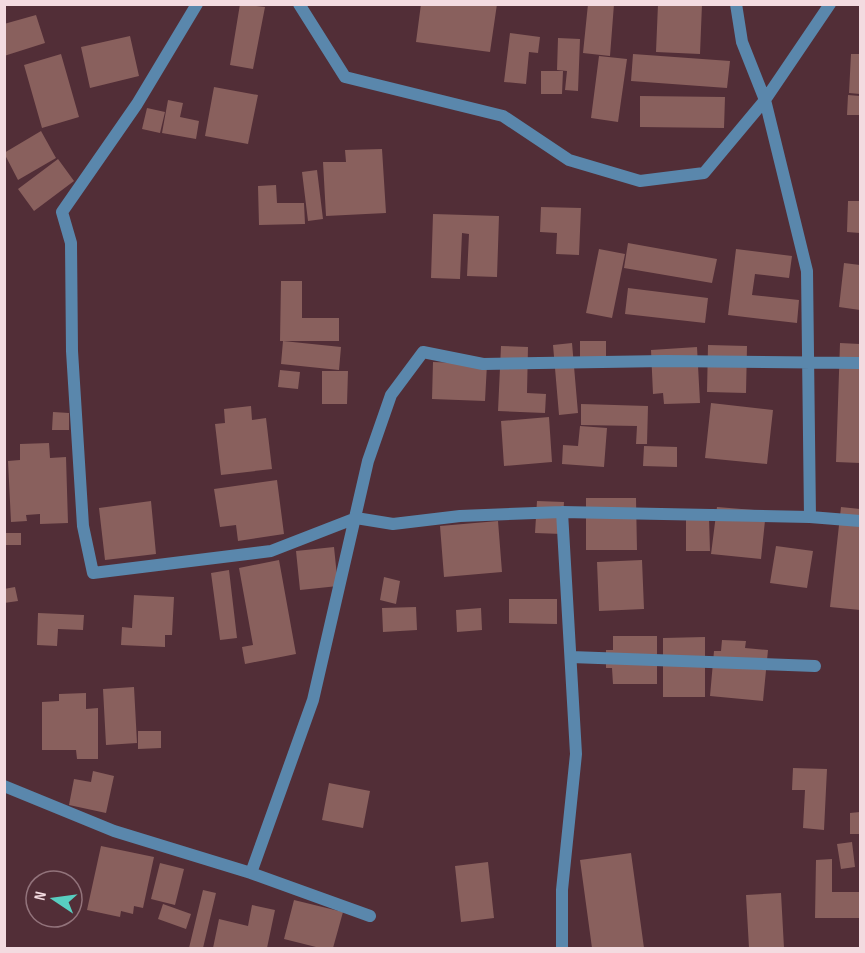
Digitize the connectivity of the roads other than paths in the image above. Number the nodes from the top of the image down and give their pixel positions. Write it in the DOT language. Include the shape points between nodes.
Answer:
graph roads {
  1 [pos="197,4"];
  2 [pos="299,4"];
  3 [pos="736,4"];
  4 [pos="830,4"];
  5 [pos="765,100"];
  6 [pos="808,363"];
  7 [pos="861,363"];
  8 [pos="562,512"];
  9 [pos="810,517"];
  10 [pos="356,518"];
  11 [pos="861,521"];
  12 [pos="571,657"];
  13 [pos="815,666"];
  14 [pos="4,786"];
  15 [pos="251,873"];
  16 [pos="370,916"];
  17 [pos="562,948"];
  1 -- 10 [label="street" via="137,104 62,212 71,243 72,351 83,526 93,573 271,551"];
  2 -- 5 [label="street" via="345,78 503,116 569,160 640,181 704,173"];
  3 -- 5 [label="street" via="742,42"];
  4 -- 5 [label="street"];
  5 -- 6 [label="street" via="807,271"];
  6 -- 7 [label="street"];
  6 -- 9 [label="street"];
  6 -- 10 [label="street" via="483,364 423,352 391,395 368,461"];
  8 -- 9 [label="street"];
  8 -- 10 [label="street" via="460,516 393,524"];
  8 -- 12 [label="street"];
  9 -- 11 [label="street"];
  10 -- 15 [label="street" via="314,700"];
  12 -- 13 [label="street"];
  12 -- 17 [label="street" via="576,754 562,890"];
  14 -- 15 [label="street" via="114,831"];
  15 -- 16 [label="street"];
}
